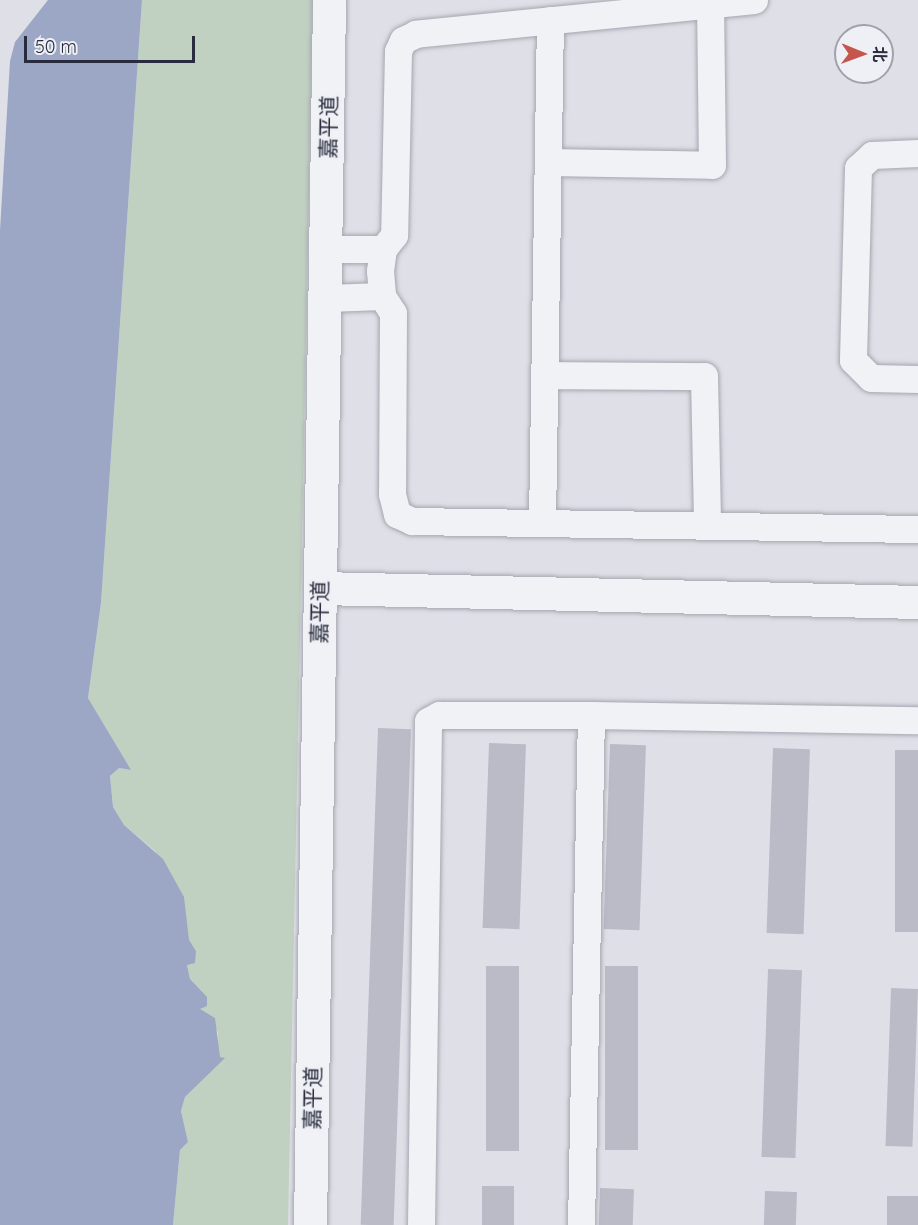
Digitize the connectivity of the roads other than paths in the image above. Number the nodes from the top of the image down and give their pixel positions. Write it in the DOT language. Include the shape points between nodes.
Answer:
graph roads {
  1 [pos="329,0"];
  2 [pos="343,0"];
  3 [pos="754,0"];
  4 [pos="710,4"];
  5 [pos="550,20"];
  6 [pos="918,153"];
  7 [pos="548,162"];
  8 [pos="335,249"];
  9 [pos="383,249"];
  10 [pos="382,296"];
  11 [pos="335,298"];
  12 [pos="544,375"];
  13 [pos="918,378"];
  14 [pos="542,522"];
  15 [pos="707,525"];
  16 [pos="918,529"];
  17 [pos="328,589"];
  18 [pos="918,602"];
  19 [pos="591,715"];
  20 [pos="918,720"];
  21 [pos="310,1225"];
  22 [pos="327,1225"];
  23 [pos="422,1225"];
  24 [pos="581,1225"];
  1 -- 8 [label="street, 嘉平道"];
  2 -- 8 [label="street, 嘉平道"];
  3 -- 4 [label="street"];
  4 -- 5 [label="street"];
  4 -- 7 [label="street" via="712,165"];
  5 -- 7 [label="street"];
  5 -- 9 [label="street" via="416,34 403,40 398,51 394,235"];
  6 -- 13 [label="street" via="872,155 858,168 853,360 871,378"];
  7 -- 12 [label="street"];
  8 -- 9 [label="street"];
  8 -- 11 [label="street, 嘉平道"];
  9 -- 10 [label="street"];
  10 -- 11 [label="street"];
  10 -- 14 [label="street" via="393,313 392,494 397,514 412,520"];
  11 -- 17 [label="street, 嘉平道"];
  12 -- 14 [label="street"];
  12 -- 15 [label="street" via="704,376"];
  14 -- 15 [label="street"];
  15 -- 16 [label="street"];
  17 -- 18 [label="street"];
  17 -- 21 [label="street, 嘉平道"];
  17 -- 22 [label="street, 嘉平道"];
  19 -- 20 [label="street"];
  19 -- 23 [label="street" via="439,715 428,721"];
  19 -- 24 [label="street"];
}
